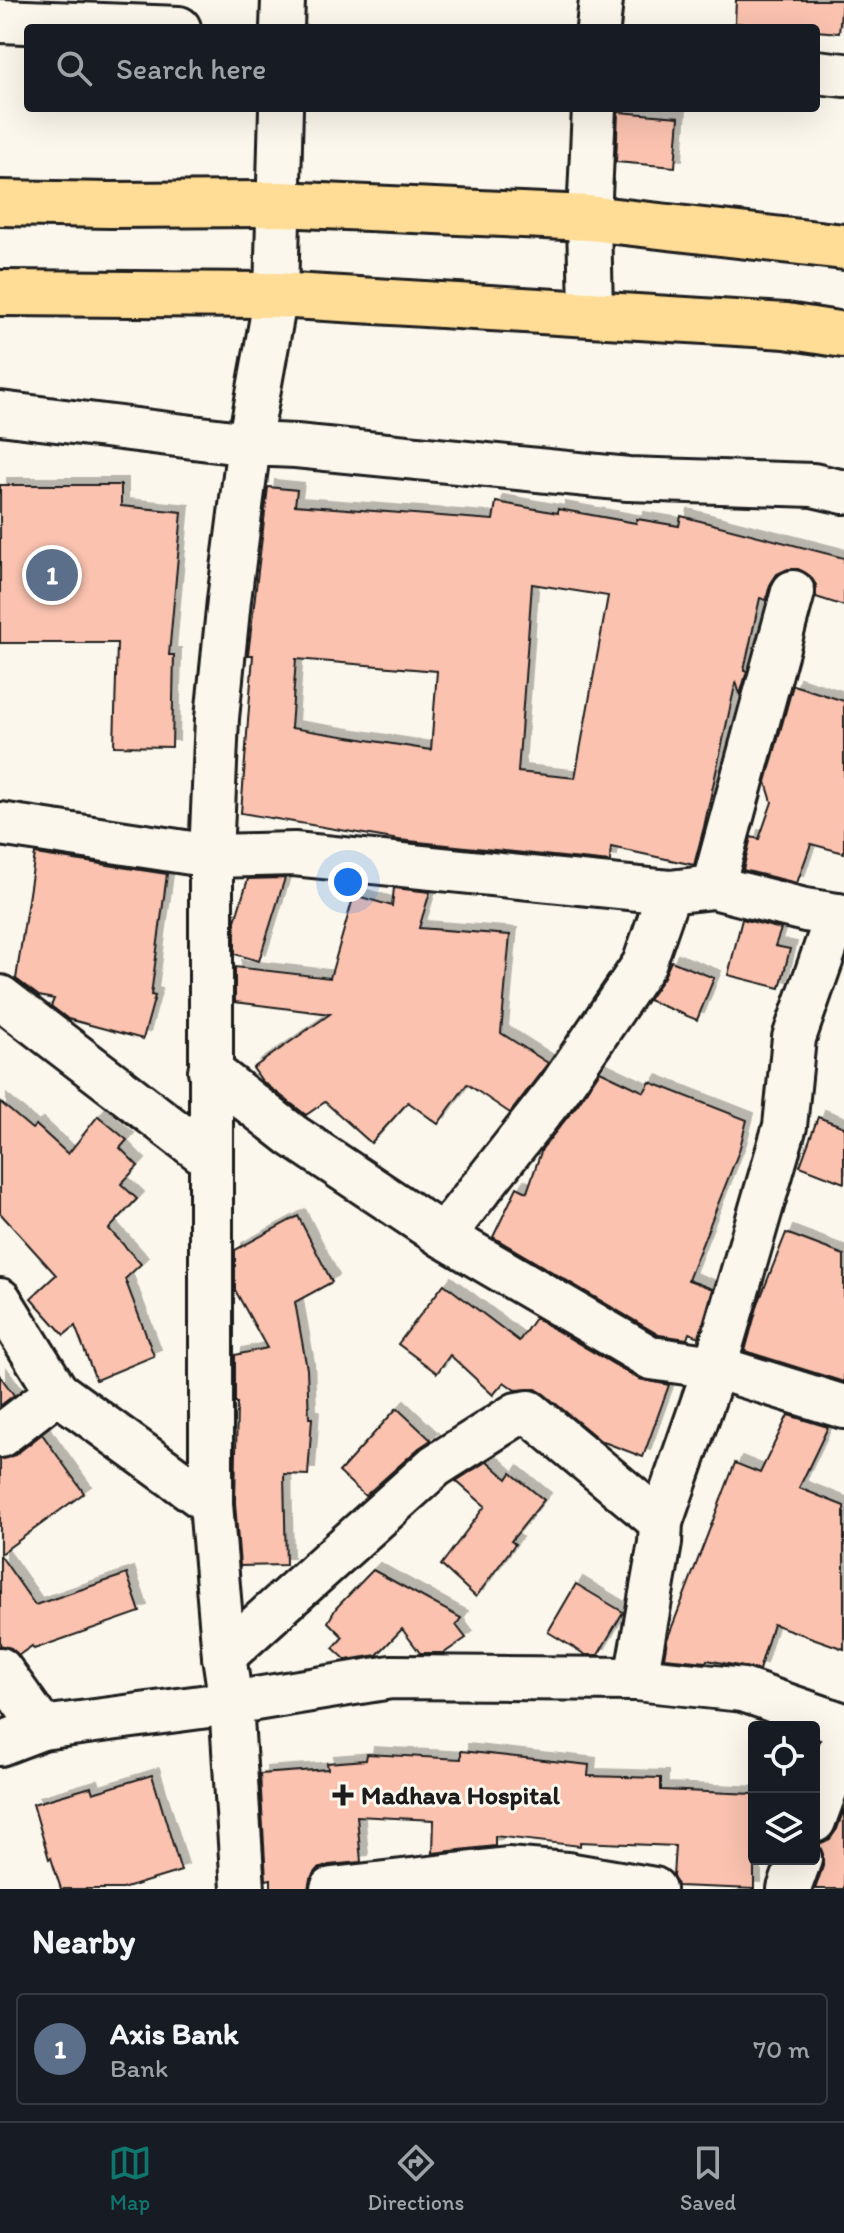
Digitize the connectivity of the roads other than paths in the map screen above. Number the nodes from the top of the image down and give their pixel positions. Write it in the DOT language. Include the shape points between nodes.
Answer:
graph roads {
  1 [pos="283,0"];
  2 [pos="601,0"];
  3 [pos="0,21"];
  4 [pos="77,24"];
  5 [pos="282,24"];
  6 [pos="598,24"];
  7 [pos="820,72"];
  8 [pos="844,75"];
  9 [pos="281,112"];
  10 [pos="594,112"];
  11 [pos="0,203"];
  12 [pos="279,204"];
  13 [pos="589,218"];
  14 [pos="844,247"];
  15 [pos="0,293"];
  16 [pos="276,295"];
  17 [pos="591,313"];
  18 [pos="844,335"];
  19 [pos="0,413"];
  20 [pos="249,444"];
  21 [pos="844,492"];
  22 [pos="793,592"];
  23 [pos="1,832"];
  24 [pos="211,856"];
  25 [pos="713,887"];
  26 [pos="669,892"];
  27 [pos="840,916"];
  28 [pos="0,997"];
  29 [pos="210,1071"];
  30 [pos="210,1158"];
  31 [pos="443,1236"];
  32 [pos="0,1300"];
  33 [pos="715,1367"];
  34 [pos="57,1392"];
  35 [pos="844,1407"];
  36 [pos="0,1436"];
  37 [pos="211,1504"];
  38 [pos="661,1522"];
  39 [pos="224,1656"];
  40 [pos="0,1669"];
  41 [pos="636,1679"];
  42 [pos="231,1703"];
  43 [pos="844,1725"];
  44 [pos="42,1728"];
  45 [pos="844,1739"];
  46 [pos="0,1744"];
  47 [pos="820,1805"];
  48 [pos="798,1865"];
  49 [pos="508,1879"];
  50 [pos="243,1889"];
  51 [pos="332,1889"];
  52 [pos="654,1889"];
  53 [pos="789,1889"];
  1 -- 5 [label="street"];
  2 -- 6 [label="street"];
  3 -- 4 [label="street"];
  7 -- 8 [label="street"];
  9 -- 12 [label="street"];
  10 -- 13 [label="street"];
  11 -- 12 [label="main road"];
  12 -- 13 [label="main road"];
  12 -- 16 [label="street"];
  13 -- 14 [label="main road"];
  13 -- 17 [label="street"];
  15 -- 16 [label="main road"];
  16 -- 17 [label="main road"];
  16 -- 20 [label="street"];
  17 -- 18 [label="main road"];
  19 -- 20 [label="street"];
  20 -- 21 [label="street" via="628,479 813,485"];
  20 -- 24 [label="street" via="217,718"];
  22 -- 25 [label="street"];
  23 -- 24 [label="street"];
  24 -- 26 [label="street" via="294,854"];
  24 -- 29 [label="street"];
  25 -- 26 [label="street"];
  25 -- 27 [label="street"];
  26 -- 31 [label="street" via="644,964 559,1089"];
  27 -- 33 [label="street" via="794,1038 785,1126"];
  28 -- 30 [label="street"];
  29 -- 30 [label="street"];
  29 -- 31 [label="street" via="293,1136"];
  30 -- 37 [label="street"];
  31 -- 33 [label="street" via="651,1358"];
  32 -- 34 [label="street"];
  33 -- 35 [label="street"];
  33 -- 38 [label="street"];
  34 -- 36 [label="street"];
  34 -- 37 [label="street"];
  37 -- 39 [label="street"];
  38 -- 39 [label="street" via="529,1412 517,1414 435,1466"];
  38 -- 41 [label="street"];
  39 -- 42 [label="street"];
  40 -- 44 [label="street"];
  41 -- 42 [label="street" via="391,1677"];
  41 -- 43 [label="street" via="743,1690"];
  42 -- 44 [label="street"];
  42 -- 50 [label="street"];
  44 -- 46 [label="street"];
  45 -- 47 [label="street"];
  48 -- 53 [label="street"];
  49 -- 51 [label="street"];
  49 -- 52 [label="street" via="567,1874"];
}
